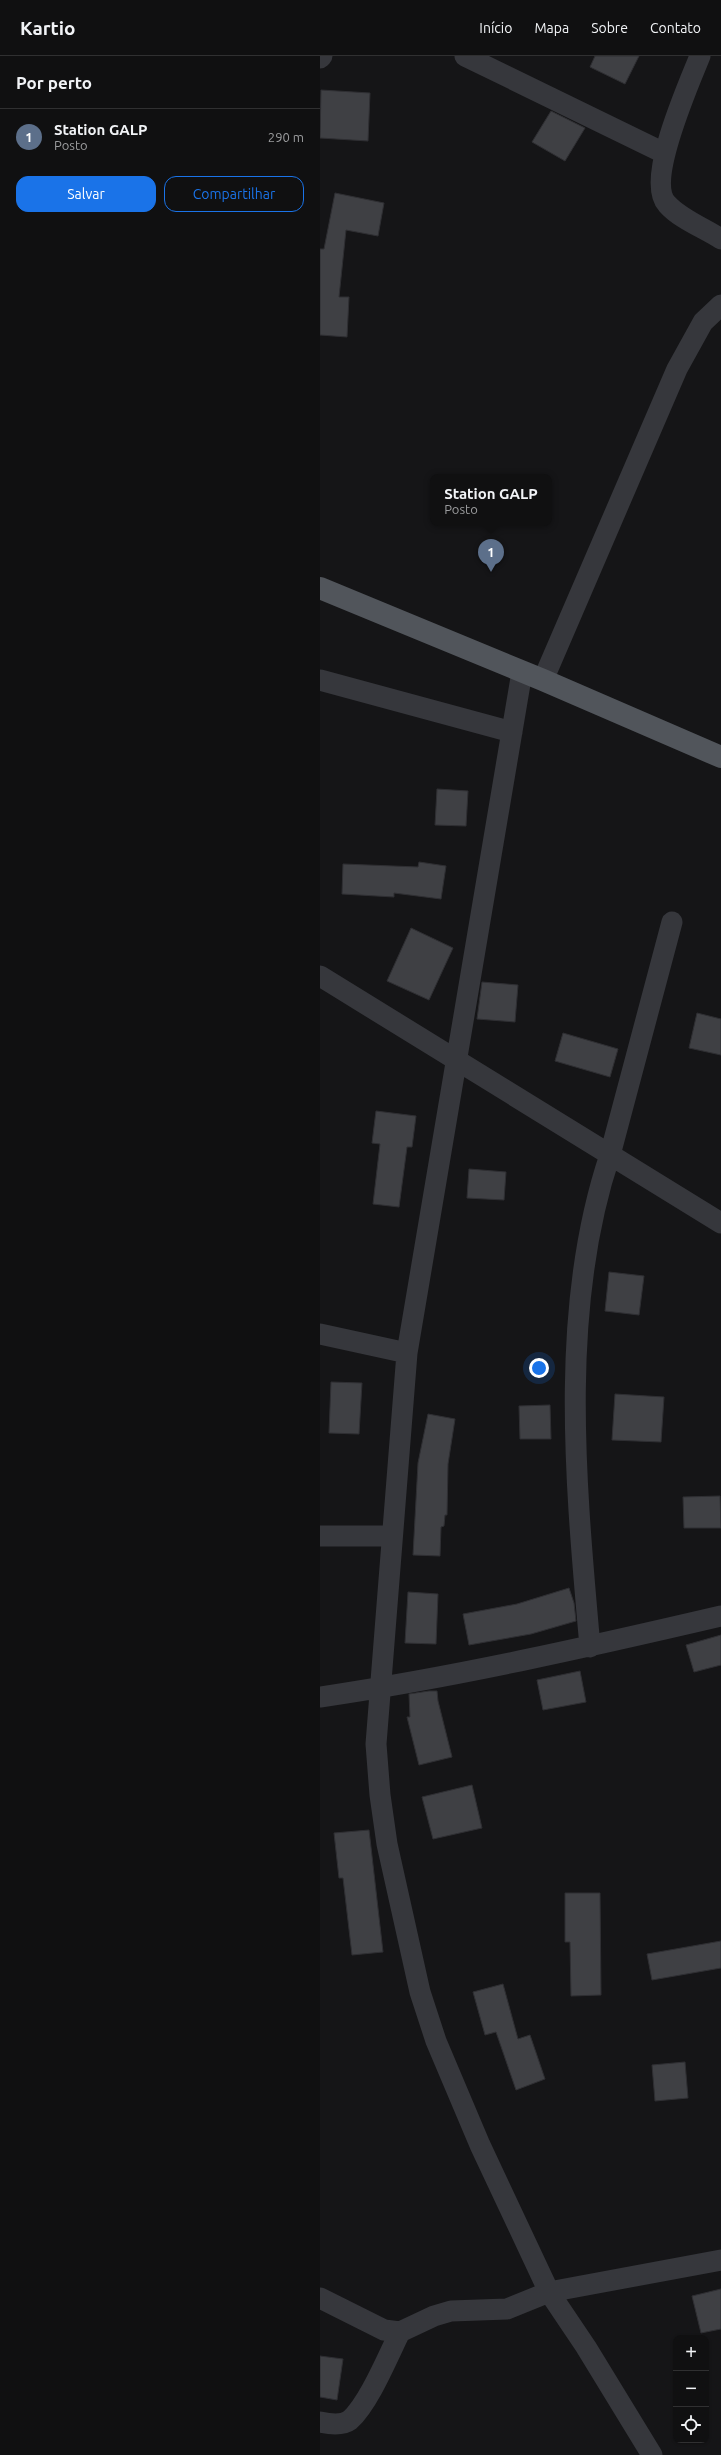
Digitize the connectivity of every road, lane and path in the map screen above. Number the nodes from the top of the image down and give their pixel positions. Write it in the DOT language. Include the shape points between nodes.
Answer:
graph roads {
  1 [pos="465,56"];
  2 [pos="700,56"];
  3 [pos="664,153"];
  4 [pos="721,239"];
  5 [pos="721,305"];
  6 [pos="320,588"];
  7 [pos="522,672"];
  8 [pos="320,680"];
  9 [pos="543,680"];
  10 [pos="512,732"];
  11 [pos="721,757"];
  12 [pos="672,922"];
  13 [pos="320,976"];
  14 [pos="456,1060"];
  15 [pos="610,1155"];
  16 [pos="721,1223"];
  17 [pos="320,1334"];
  18 [pos="407,1353"];
  19 [pos="320,1536"];
  20 [pos="392,1536"];
  21 [pos="721,1616"];
  22 [pos="590,1647"];
  23 [pos="382,1688"];
  24 [pos="320,1697"];
  25 [pos="721,2260"];
  26 [pos="549,2292"];
  27 [pos="320,2298"];
  28 [pos="400,2332"];
  29 [pos="320,2422"];
  30 [pos="652,2455"];
  1 -- 3 [label="street"];
  2 -- 3 [label="street"];
  3 -- 4 [label="street" via="660,184 666,204"];
  5 -- 9 [label="street" via="703,322 677,369"];
  6 -- 7 [label="main road"];
  7 -- 9 [label="main road"];
  7 -- 10 [label="street"];
  8 -- 10 [label="street"];
  9 -- 11 [label="main road"];
  10 -- 14 [label="street"];
  12 -- 15 [label="street"];
  13 -- 14 [label="street"];
  14 -- 15 [label="street"];
  14 -- 18 [label="street"];
  15 -- 16 [label="street"];
  15 -- 22 [label="street" via="587,1240 579,1313 577,1502"];
  17 -- 18 [label="street"];
  18 -- 20 [label="street"];
  19 -- 20 [label="street"];
  20 -- 23 [label="street"];
  21 -- 22 [label="street"];
  22 -- 23 [label="street"];
  23 -- 24 [label="street"];
  23 -- 26 [label="street" via="376,1744 380,1795 387,1844 420,1992 436,2041 480,2145"];
  25 -- 26 [label="street"];
  26 -- 28 [label="street" via="507,2309 451,2311"];
  26 -- 30 [label="street"];
  27 -- 28 [label="street" via="384,2330"];
  28 -- 29 [label="street" via="363,2404 349,2421 332,2425"];
}
